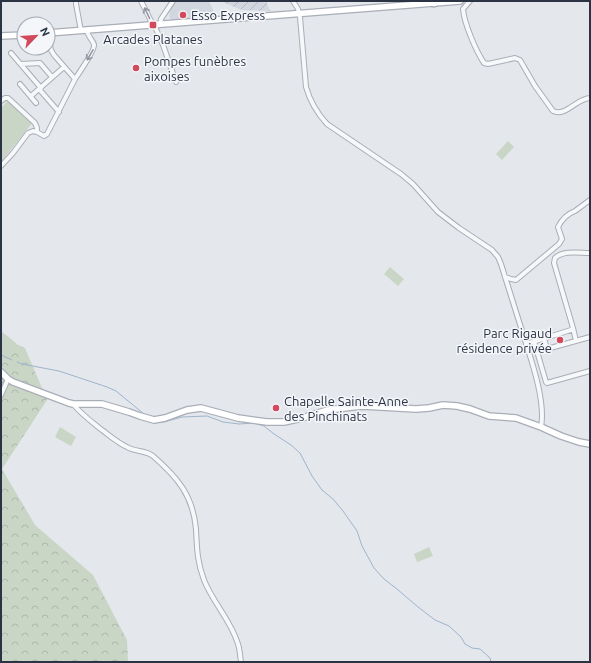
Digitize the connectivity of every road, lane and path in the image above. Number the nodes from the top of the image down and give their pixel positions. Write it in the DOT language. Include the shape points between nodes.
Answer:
graph roads {
  1 [pos="76,1"];
  2 [pos="141,1"];
  3 [pos="173,1"];
  4 [pos="293,1"];
  5 [pos="424,1"];
  6 [pos="460,1"];
  7 [pos="470,1"];
  8 [pos="436,2"];
  9 [pos="398,5"];
  10 [pos="299,13"];
  11 [pos="158,24"];
  12 [pos="84,30"];
  13 [pos="56,32"];
  14 [pos="16,35"];
  15 [pos="1,36"];
  16 [pos="11,53"];
  17 [pos="55,56"];
  18 [pos="21,64"];
  19 [pos="64,67"];
  20 [pos="52,77"];
  21 [pos="75,79"];
  22 [pos="176,82"];
  23 [pos="20,84"];
  24 [pos="40,89"];
  25 [pos="31,96"];
  26 [pos="590,98"];
  27 [pos="1,101"];
  28 [pos="36,103"];
  29 [pos="59,112"];
  30 [pos="37,132"];
  31 [pos="1,166"];
  32 [pos="590,200"];
  33 [pos="590,253"];
  34 [pos="505,277"];
  35 [pos="573,328"];
  36 [pos="590,337"];
  37 [pos="544,338"];
  38 [pos="534,341"];
  39 [pos="576,341"];
  40 [pos="526,344"];
  41 [pos="590,371"];
  42 [pos="1,372"];
  43 [pos="8,379"];
  44 [pos="1,395"];
  45 [pos="72,404"];
  46 [pos="541,427"];
  47 [pos="590,444"];
  48 [pos="241,662"];
  1 -- 12 [label="street"];
  11 -- 2 [label="street, one-way"];
  3 -- 11 [label="street"];
  4 -- 10 [label="street"];
  5 -- 9 [label="street"];
  6 -- 8 [label="street"];
  7 -- 26 [label="street" via="463,9 463,17 478,55 484,63 515,58 520,60 535,86 556,113"];
  8 -- 9 [label="street"];
  9 -- 10 [label="street"];
  10 -- 11 [label="street"];
  10 -- 34 [label="street" via="306,86 320,117 402,174 438,212 492,250 498,257"];
  11 -- 12 [label="street"];
  11 -- 22 [label="street" via="156,30"];
  12 -- 13 [label="street"];
  12 -- 21 [label="street, one-way" via="94,46"];
  14 -- 15 [label="street"];
  16 -- 18 [label="street"];
  17 -- 19 [label="street"];
  18 -- 20 [label="street" via="40,63"];
  18 -- 24 [label="street"];
  19 -- 20 [label="street"];
  19 -- 21 [label="street"];
  20 -- 24 [label="street"];
  21 -- 29 [label="street"];
  23 -- 25 [label="street"];
  24 -- 25 [label="street"];
  24 -- 29 [label="street"];
  25 -- 28 [label="street"];
  27 -- 30 [label="street" via="8,98 35,123"];
  29 -- 30 [label="street" via="47,134 44,136"];
  30 -- 31 [label="street" via="28,133"];
  32 -- 34 [label="street" via="561,221 558,227 562,239 559,244 516,280"];
  33 -- 35 [label="street" via="567,253 555,258 554,263"];
  34 -- 40 [label="street"];
  35 -- 37 [label="street"];
  35 -- 39 [label="street"];
  36 -- 39 [label="street"];
  37 -- 38 [label="street"];
  37 -- 39 [label="street" via="547,349"];
  38 -- 40 [label="street"];
  38 -- 41 [label="street" via="547,383"];
  40 -- 46 [label="street" via="542,403"];
  42 -- 43 [label="street"];
  43 -- 44 [label="street"];
  43 -- 45 [label="street"];
  45 -- 46 [label="street" via="102,404 152,420 201,408 266,422 284,422 328,410 363,406 416,409 457,406 489,416 516,418"];
  45 -- 48 [label="street" via="118,442 133,450 151,454 180,483 193,513 201,572 234,632 239,644"];
  46 -- 47 [label="street"];
}
